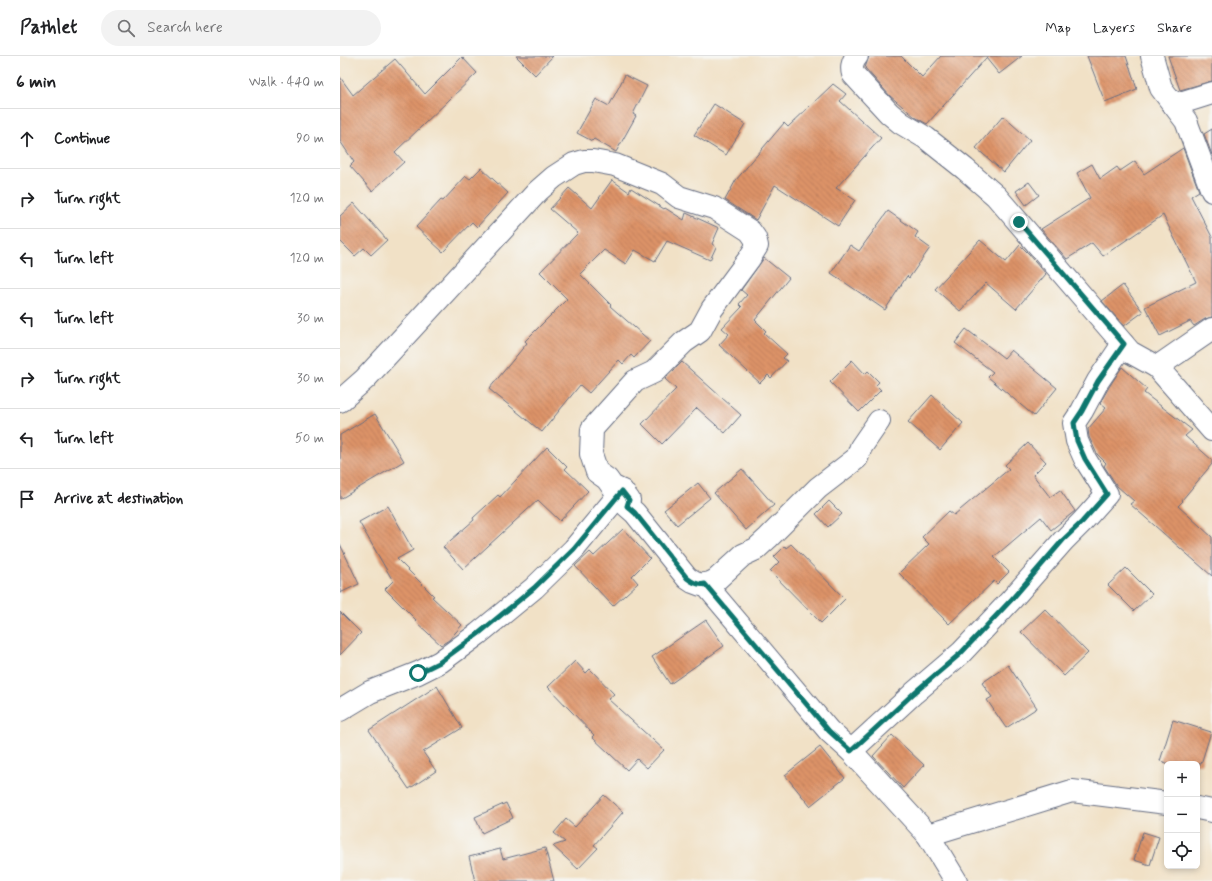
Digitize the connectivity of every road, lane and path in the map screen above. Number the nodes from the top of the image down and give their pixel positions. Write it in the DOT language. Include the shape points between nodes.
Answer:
graph roads {
  1 [pos="857,56"];
  2 [pos="1152,56"];
  3 [pos="1212,93"];
  4 [pos="1174,105"];
  5 [pos="1212,191"];
  6 [pos="1212,329"];
  7 [pos="1124,344"];
  8 [pos="1157,367"];
  9 [pos="340,401"];
  10 [pos="879,421"];
  11 [pos="1212,430"];
  12 [pos="622,491"];
  13 [pos="705,584"];
  14 [pos="340,710"];
  15 [pos="851,751"];
  16 [pos="1164,803"];
  17 [pos="1200,809"];
  18 [pos="1212,811"];
  19 [pos="928,835"];
  20 [pos="956,881"];
  1 -- 7 [label="street" via="851,68 853,74 889,113 926,138 996,196"];
  2 -- 4 [label="street" via="1161,88"];
  3 -- 4 [label="street"];
  4 -- 5 [label="street" via="1186,121"];
  6 -- 8 [label="street"];
  7 -- 8 [label="street" via="1130,352"];
  7 -- 15 [label="street" via="1098,381 1074,423 1077,441 1085,459 1107,494 961,653"];
  8 -- 11 [label="street"];
  9 -- 12 [label="street" via="365,379 502,228 554,177 584,160 615,165 662,184 679,197 714,208 750,231 757,246 712,309 700,331 684,342 654,372 635,381 592,429 591,454 597,472 612,486"];
  10 -- 13 [label="street" via="861,447 857,458 818,488 756,548 743,555 716,580"];
  12 -- 13 [label="street" via="629,500 627,506 687,578 697,584"];
  12 -- 14 [label="street" via="574,549 534,588 478,634 440,662 370,692"];
  13 -- 15 [label="street" via="829,731"];
  15 -- 19 [label="street"];
  16 -- 19 [label="street" via="1072,791"];
  17 -- 18 [label="street"];
  19 -- 20 [label="street"];
}
